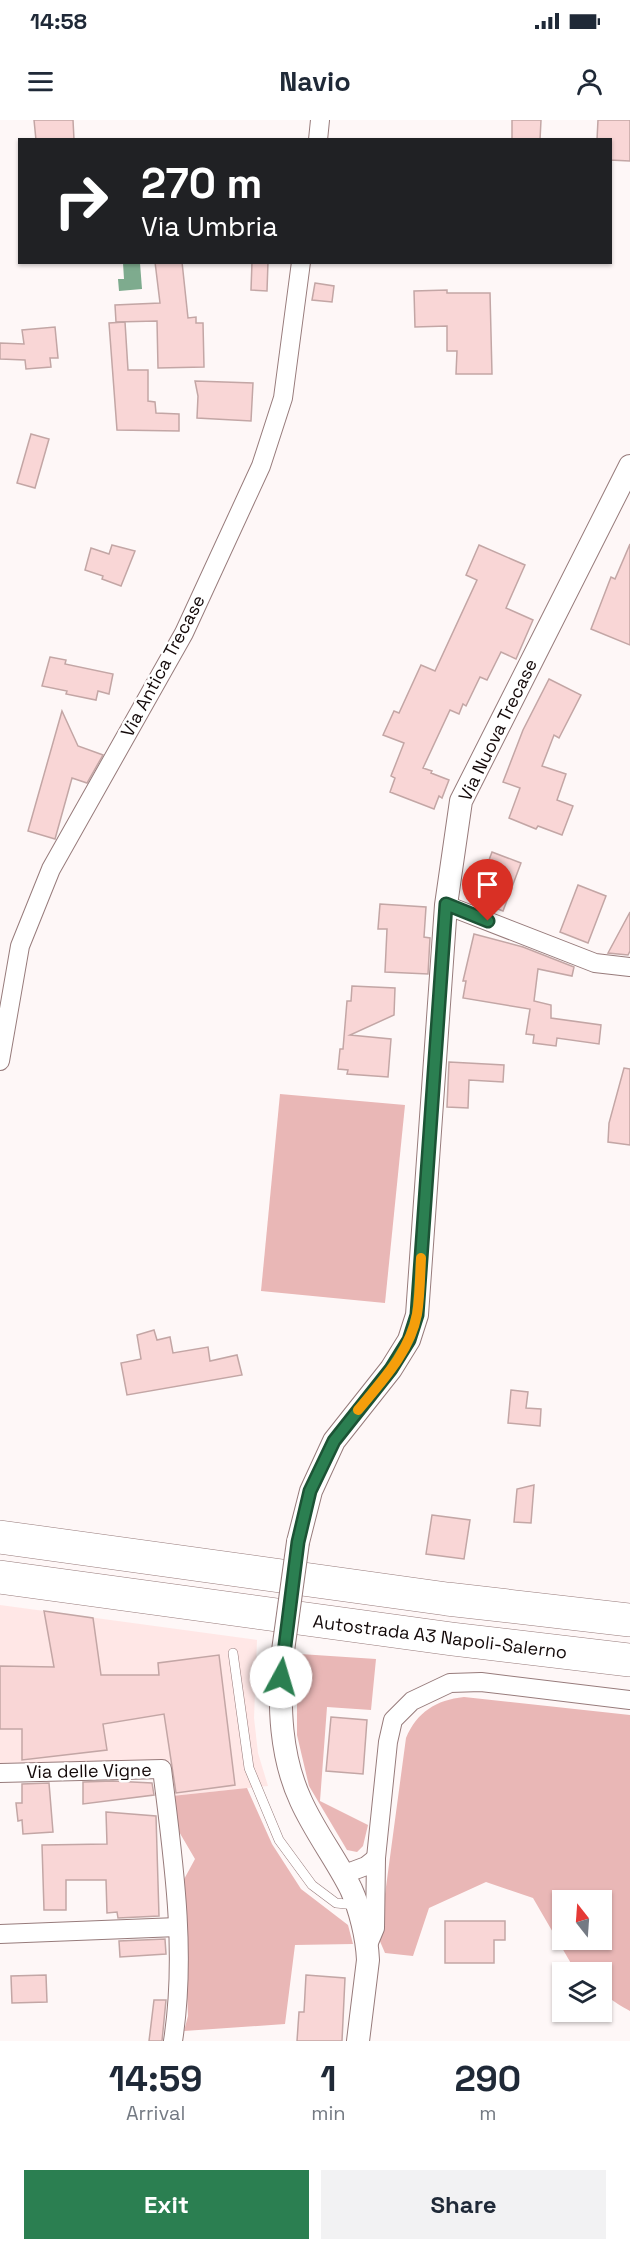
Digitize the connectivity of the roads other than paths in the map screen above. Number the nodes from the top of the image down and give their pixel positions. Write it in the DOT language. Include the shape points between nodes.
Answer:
graph roads {
  1 [pos="320,120"];
  2 [pos="318,138"];
  3 [pos="301,264"];
  4 [pos="630,466"];
  5 [pos="446,904"];
  6 [pos="630,968"];
  7 [pos="0,1061"];
  8 [pos="0,1538"];
  9 [pos="0,1577"];
  10 [pos="630,1620"];
  11 [pos="233,1653"];
  12 [pos="630,1660"];
  13 [pos="630,1700"];
  14 [pos="0,1773"];
  15 [pos="376,1858"];
  16 [pos="376,1877"];
  17 [pos="349,1889"];
  18 [pos="178,1927"];
  19 [pos="0,1934"];
  20 [pos="367,1947"];
  21 [pos="174,2041"];
  22 [pos="358,2041"];
  1 -- 2 [label="street"];
  3 -- 7 [label="street, Via Antica Trecase" via="283,398 261,466 184,633 51,869 20,946"];
  4 -- 5 [label="street, Via Nuova Trecase" via="461,801"];
  5 -- 6 [label="street" via="595,963"];
  5 -- 17 [label="street, Via Nuova Trecase, bridge" via="417,1315 409,1340 334,1441 310,1491 298,1542 282,1658 279,1696 288,1764 300,1800"];
  8 -- 10 [label="highway"];
  9 -- 12 [label="highway, Autostrada A3 Napoli-Salerno" via="440,1638"];
  11 -- 17 [label="lane" via="249,1768 279,1840 312,1886 336,1902"];
  13 -- 15 [label="street" via="481,1682 450,1683 412,1701 393,1720"];
  14 -- 18 [label="street, Via delle Vigne" via="162,1769"];
  15 -- 16 [label="street"];
  15 -- 17 [label="street"];
  16 -- 17 [label="street" via="361,1888"];
  16 -- 20 [label="street" via="375,1928"];
  17 -- 20 [label="street, Via Nuova Trecase"];
  18 -- 19 [label="street"];
  18 -- 21 [label="street, Via delle Vigne"];
  20 -- 22 [label="street, Via Nuova Trecase"];
}
